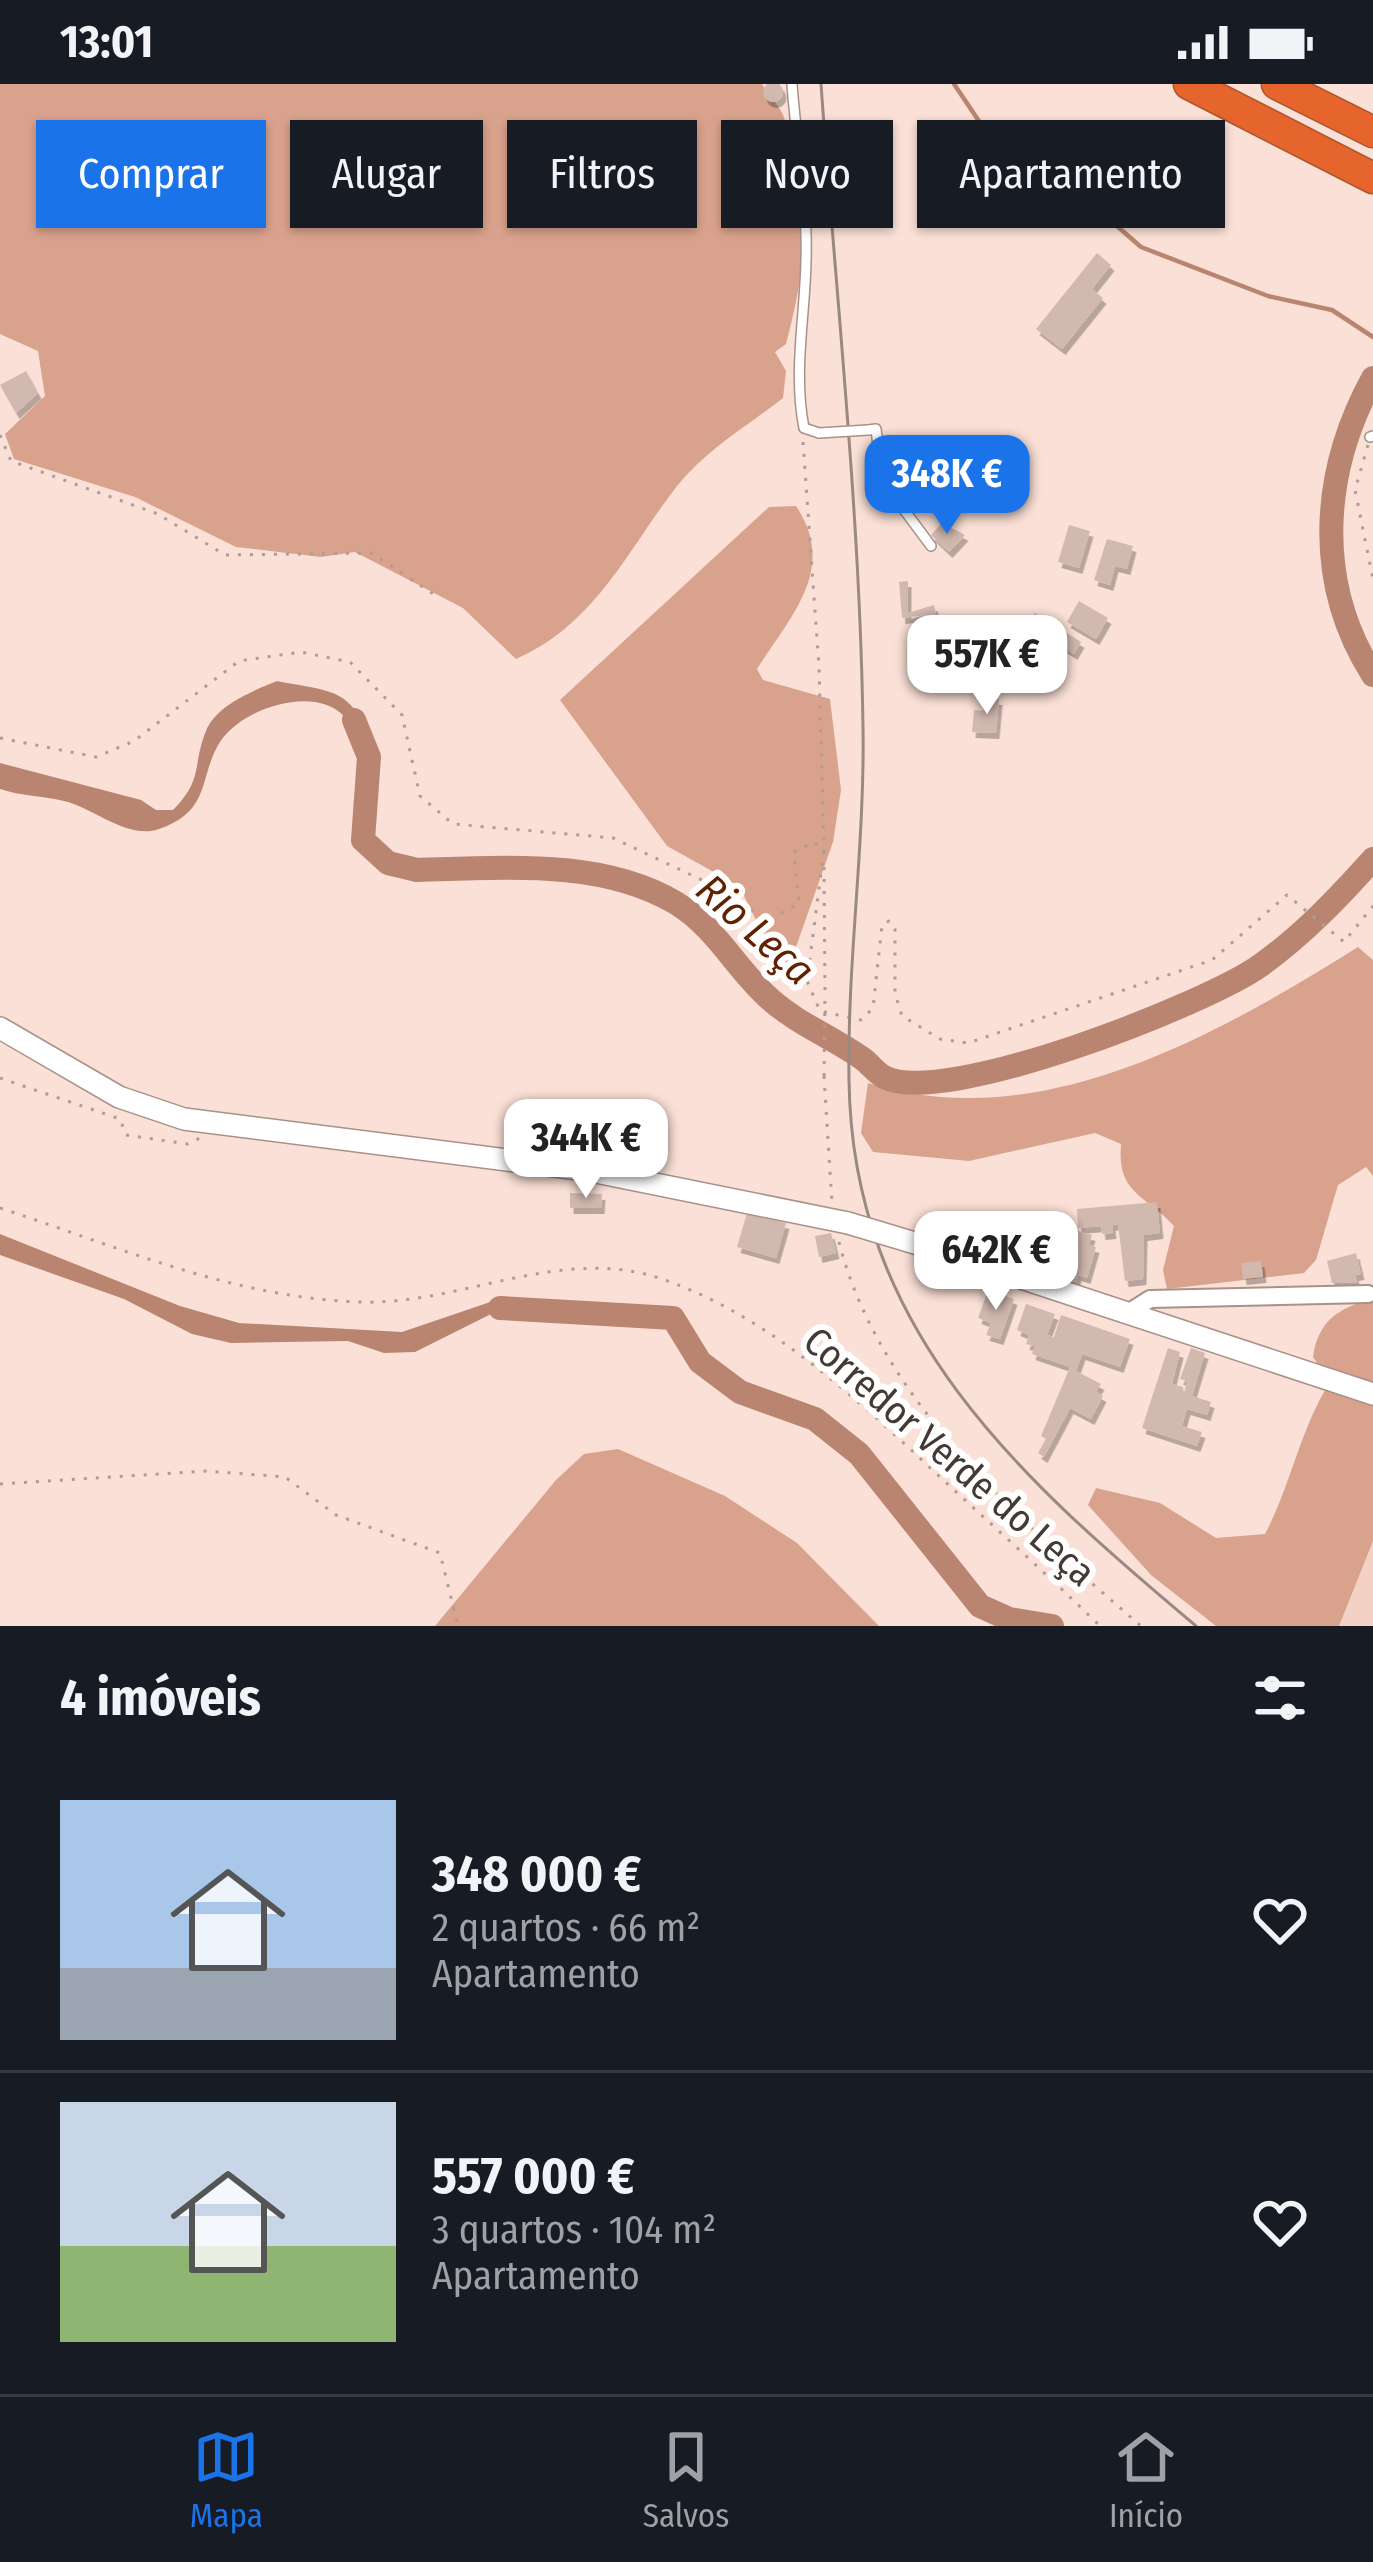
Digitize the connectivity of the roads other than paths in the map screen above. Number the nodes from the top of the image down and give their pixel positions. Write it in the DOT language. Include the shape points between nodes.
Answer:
graph roads {
  1 [pos="792,84"];
  2 [pos="1189,84"];
  3 [pos="1277,84"];
  4 [pos="1373,132"];
  5 [pos="1373,178"];
  6 [pos="931,546"];
  7 [pos="0,1028"];
  8 [pos="1368,1294"];
  9 [pos="1128,1313"];
  10 [pos="1373,1394"];
  1 -- 6 [label="lane, bridge" via="806,263 805,428 876,429 882,480"];
  2 -- 5 [label="highway"];
  3 -- 4 [label="highway"];
  7 -- 9 [label="street, bridge" via="119,1097 184,1119 586,1170 840,1222"];
  8 -- 9 [label="street" via="1150,1299"];
  9 -- 10 [label="street"];
}
